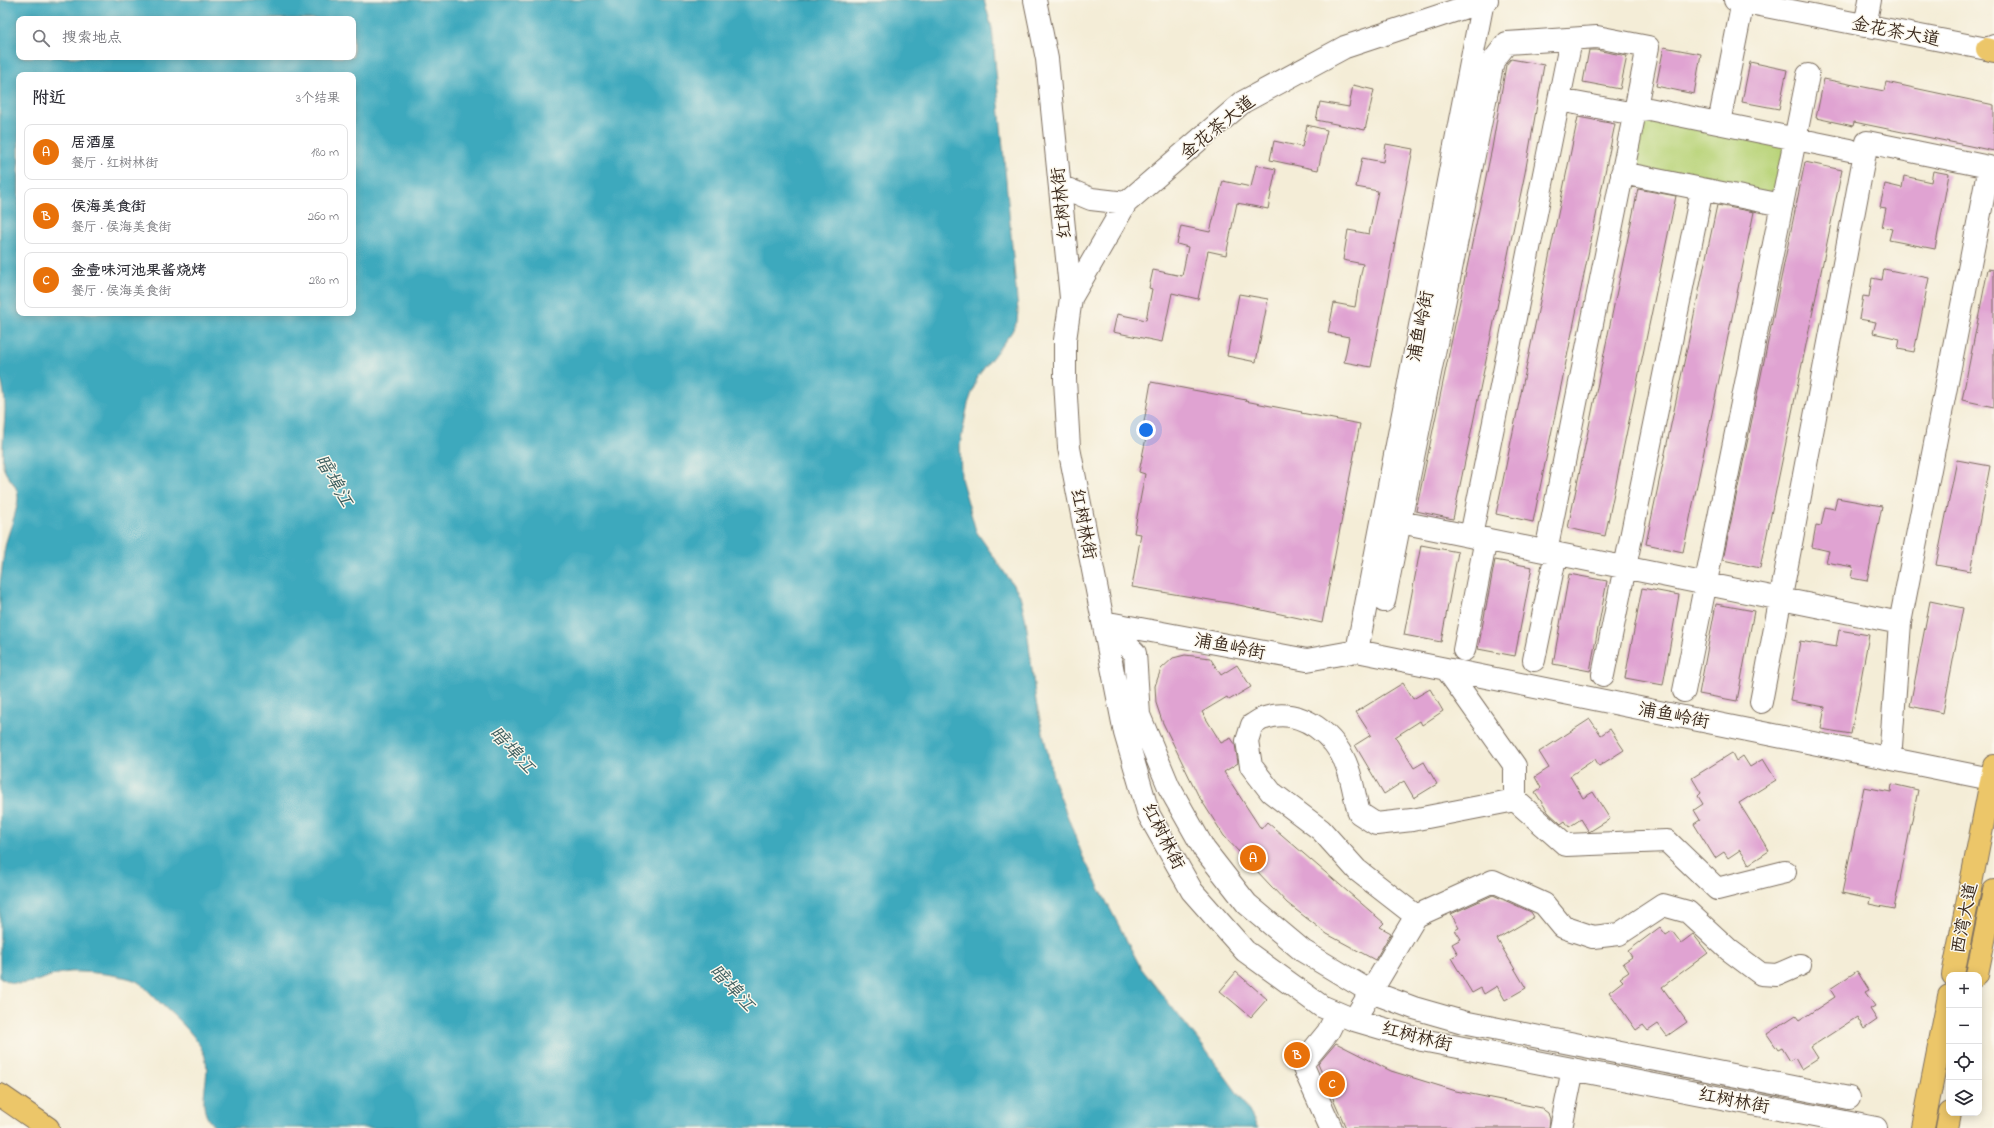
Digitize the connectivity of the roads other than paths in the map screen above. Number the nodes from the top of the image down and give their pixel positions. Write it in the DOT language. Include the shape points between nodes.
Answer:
graph roads {
  1 [pos="1035,0"];
  2 [pos="1870,0"];
  3 [pos="1485,1"];
  4 [pos="1739,1"];
  5 [pos="1865,26"];
  6 [pos="1571,40"];
  7 [pos="1992,50"];
  8 [pos="1808,75"];
  9 [pos="1559,100"];
  10 [pos="1635,112"];
  11 [pos="1719,123"];
  12 [pos="1795,139"];
  13 [pos="1850,150"];
  14 [pos="1622,173"];
  15 [pos="1060,186"];
  16 [pos="1702,189"];
  17 [pos="1126,203"];
  18 [pos="1782,205"];
  19 [pos="1070,298"];
  20 [pos="1400,522"];
  21 [pos="1478,538"];
  22 [pos="1551,552"];
  23 [pos="1625,568"];
  24 [pos="1705,584"];
  25 [pos="1781,599"];
  26 [pos="1384,601"];
  27 [pos="1104,622"];
  28 [pos="1900,623"];
  29 [pos="1464,650"];
  30 [pos="1357,652"];
  31 [pos="1534,660"];
  32 [pos="1447,670"];
  33 [pos="1603,675"];
  34 [pos="1684,691"];
  35 [pos="1761,702"];
  36 [pos="1891,746"];
  37 [pos="1993,773"];
  38 [pos="1515,800"];
  39 [pos="1785,872"];
  40 [pos="1994,891"];
  41 [pos="1416,916"];
  42 [pos="1800,965"];
  43 [pos="1954,972"];
  44 [pos="1978,972"];
  45 [pos="1371,992"];
  46 [pos="1947,1008"];
  47 [pos="1346,1017"];
  48 [pos="1573,1069"];
  49 [pos="0,1095"];
  50 [pos="1849,1098"];
  51 [pos="1949,1116"];
  52 [pos="48,1128"];
  53 [pos="1331,1128"];
  54 [pos="1561,1128"];
  55 [pos="1876,1128"];
  56 [pos="1923,1128"];
  57 [pos="1947,1128"];
  1 -- 15 [label="street, 红树林街" via="1047,59"];
  2 -- 5 [label="street"];
  3 -- 17 [label="street, 金花茶大道" via="1345,47 1243,102"];
  3 -- 30 [label="street, 浦鱼岭街"];
  4 -- 5 [label="street, 金花茶大道"];
  4 -- 11 [label="street"];
  5 -- 7 [label="street, 金花茶大道"];
  6 -- 9 [label="street"];
  6 -- 10 [label="street" via="1597,37 1648,47"];
  6 -- 20 [label="street" via="1507,43 1492,61"];
  8 -- 12 [label="street"];
  9 -- 10 [label="street"];
  9 -- 21 [label="street"];
  10 -- 11 [label="street" via="1649,109"];
  10 -- 14 [label="street"];
  11 -- 12 [label="street"];
  12 -- 13 [label="street"];
  12 -- 18 [label="street"];
  14 -- 16 [label="street"];
  14 -- 22 [label="street"];
  15 -- 17 [label="street" via="1091,199"];
  15 -- 19 [label="street, 红树林街"];
  16 -- 18 [label="street"];
  16 -- 23 [label="street"];
  17 -- 19 [label="street, 金花茶大道"];
  18 -- 24 [label="street"];
  19 -- 27 [label="street, 红树林街" via="1065,340 1069,448"];
  20 -- 21 [label="street"];
  20 -- 26 [label="street"];
  21 -- 22 [label="street"];
  21 -- 29 [label="street"];
  22 -- 23 [label="street"];
  22 -- 31 [label="street"];
  23 -- 24 [label="street"];
  23 -- 33 [label="street"];
  24 -- 25 [label="street"];
  24 -- 34 [label="street"];
  25 -- 28 [label="street"];
  25 -- 28 [label="street" via="1867,142 1989,167"];
  25 -- 35 [label="street"];
  27 -- 30 [label="street, 浦鱼岭街" via="1307,660"];
  27 -- 45 [label="street" via="1135,653 1139,715 1169,787 1204,849 1247,904 1303,951"];
  27 -- 47 [label="street, 红树林街" via="1125,733 1149,815 1192,891 1245,951 1299,992"];
  28 -- 36 [label="street"];
  30 -- 32 [label="street, 浦鱼岭街"];
  32 -- 37 [label="street, 浦鱼岭街"];
  32 -- 38 [label="street" via="1515,766"];
  37 -- 43 [label="main road, 西湾大道"];
  38 -- 39 [label="street" via="1566,845 1667,842 1717,889"];
  38 -- 41 [label="street" via="1412,820 1376,824 1359,813 1348,768 1330,739 1308,720 1285,716 1265,718 1252,725 1247,741 1251,766 1271,792 1321,830 1357,870"];
  40 -- 44 [label="main road, 西湾大道"];
  41 -- 42 [label="street" via="1493,881 1544,904 1563,927 1593,937 1619,934 1663,905 1688,912 1729,950 1761,974 1777,975"];
  41 -- 45 [label="street"];
  45 -- 47 [label="street"];
  45 -- 50 [label="street" via="1414,1008 1464,1022"];
  46 -- 56 [label="main road"];
  47 -- 48 [label="street, 红树林街" via="1422,1040"];
  47 -- 53 [label="street" via="1328,1032 1302,1064"];
  48 -- 54 [label="street"];
  48 -- 55 [label="street, 红树林街"];
  49 -- 52 [label="main road"];
  51 -- 57 [label="main road"];
}
